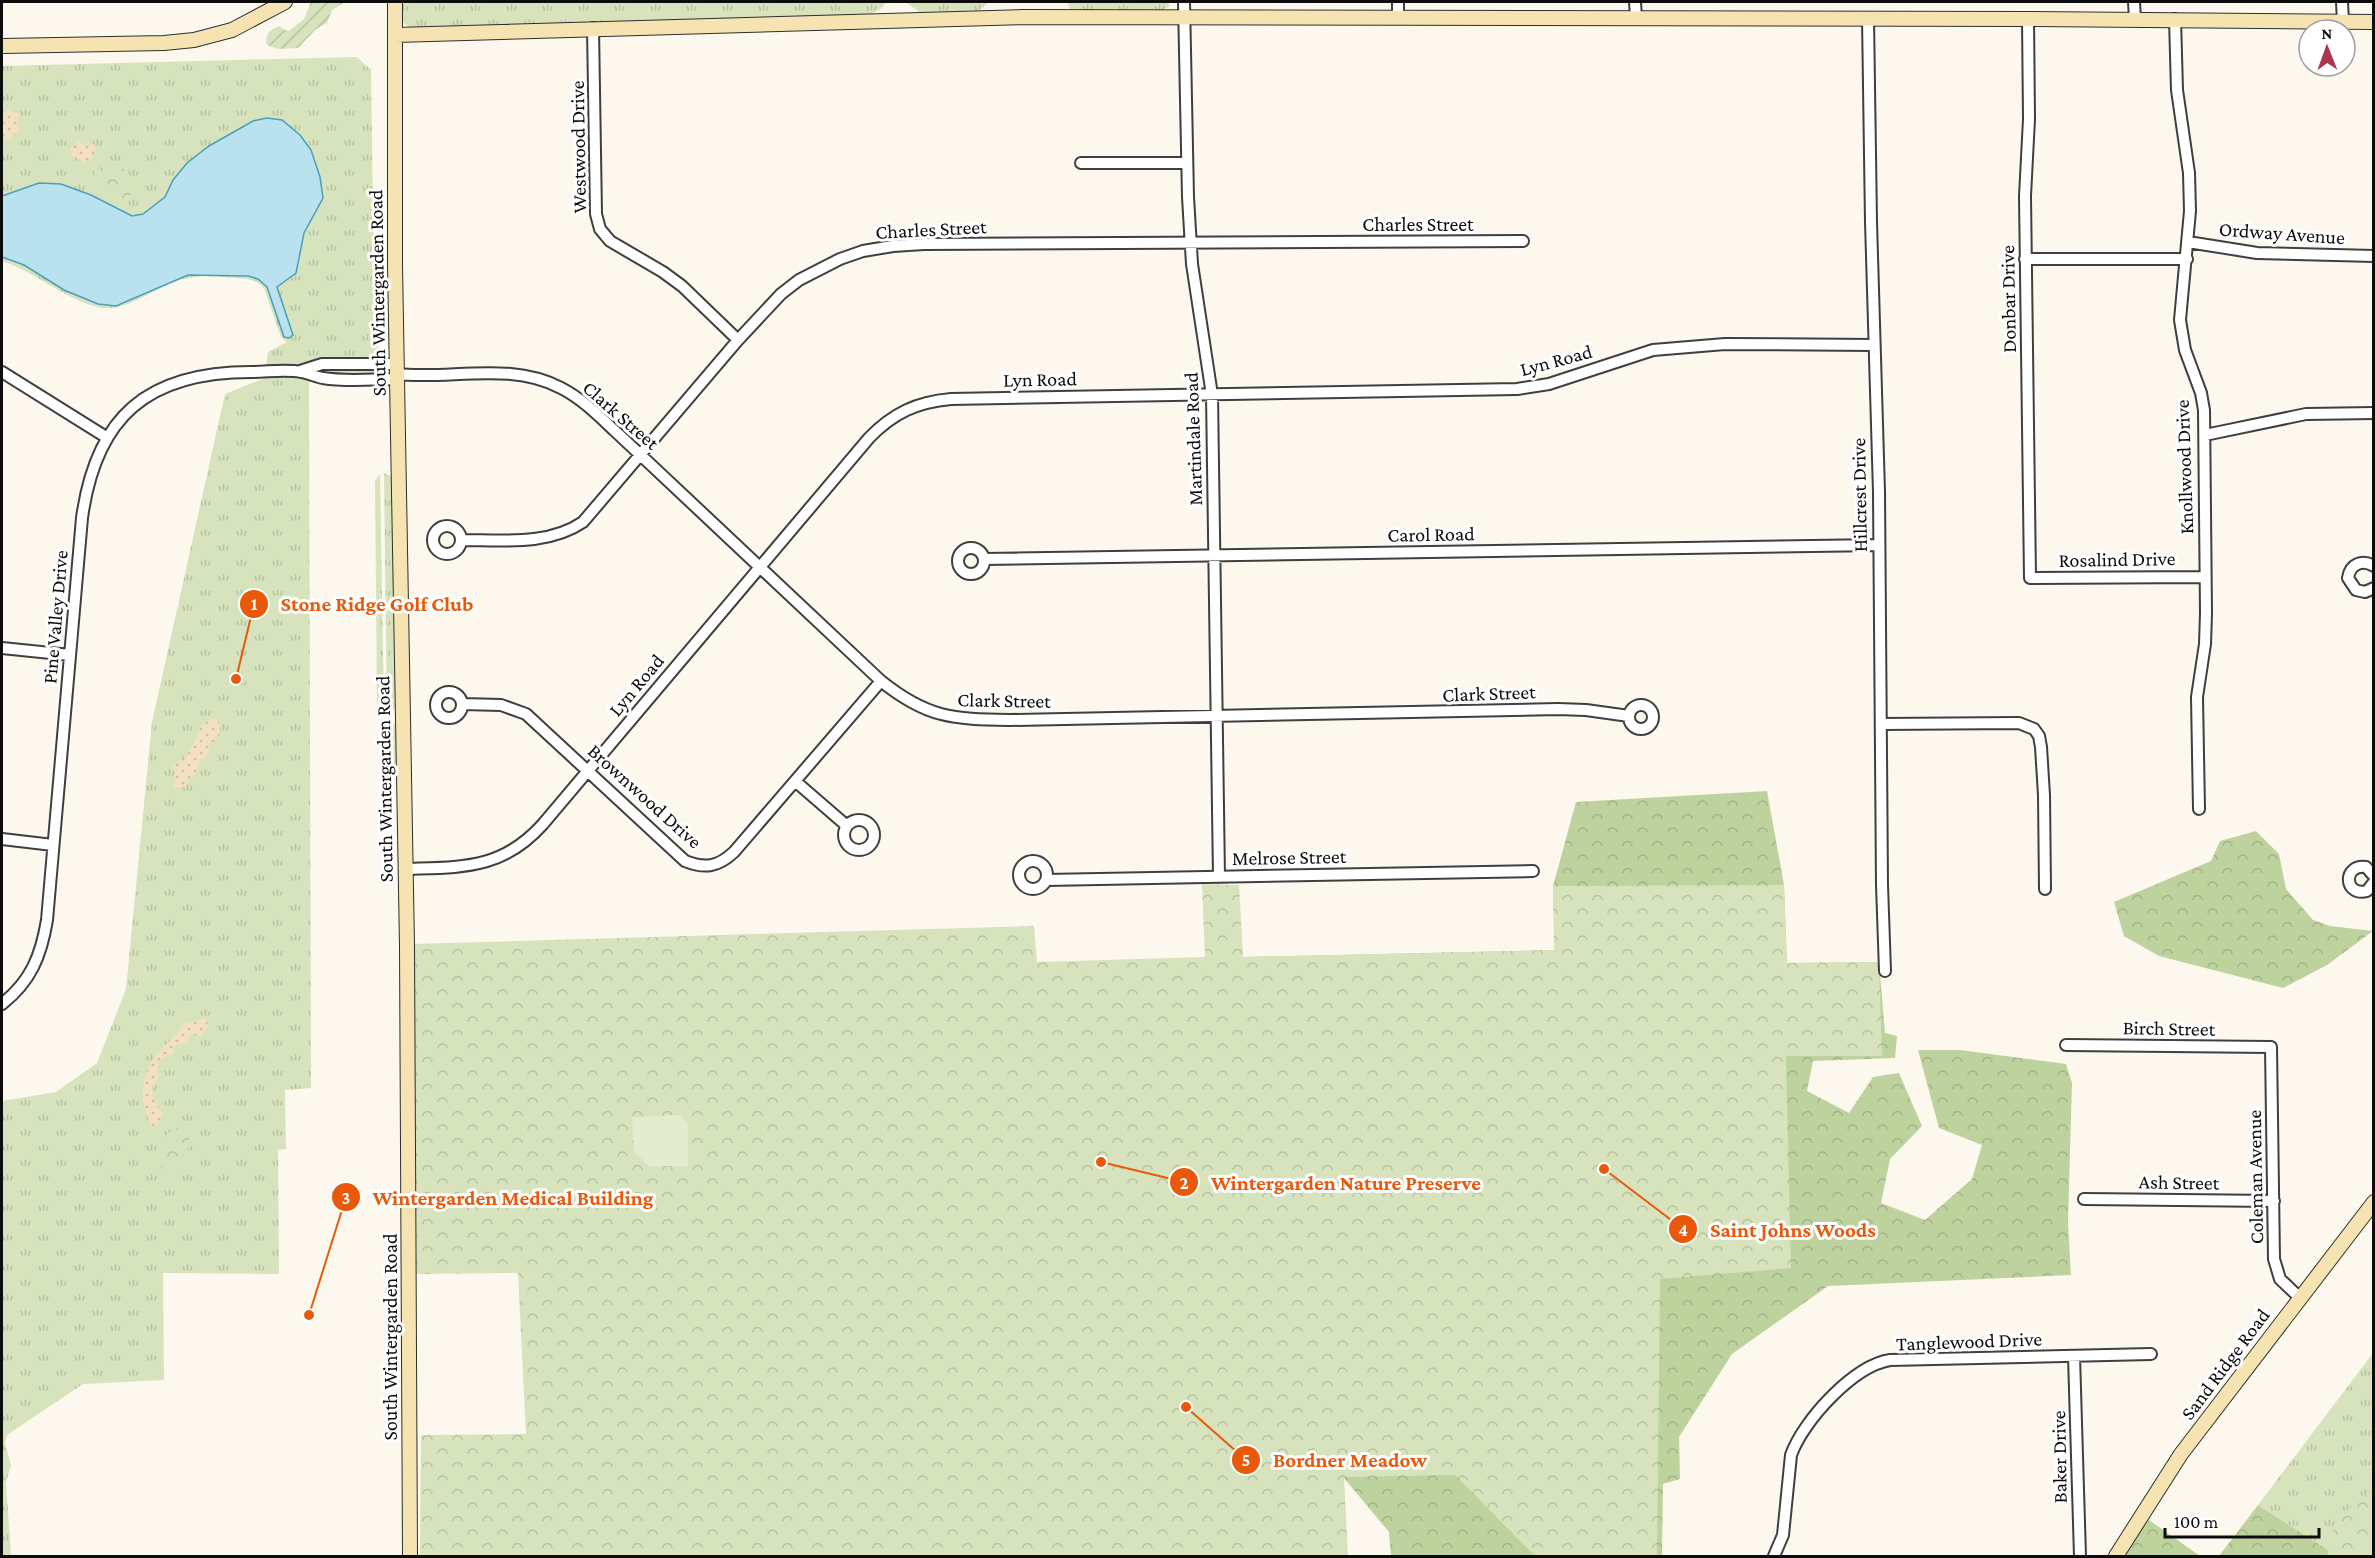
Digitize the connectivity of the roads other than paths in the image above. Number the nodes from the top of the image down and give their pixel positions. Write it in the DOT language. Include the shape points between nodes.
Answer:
graph roads {
  1 [pos="285,2"];
  2 [pos="394,2"];
  3 [pos="1184,2"];
  4 [pos="1398,2"];
  5 [pos="1635,2"];
  6 [pos="2134,2"];
  7 [pos="2342,2"];
  8 [pos="1184,16"];
  9 [pos="1398,17"];
  10 [pos="1636,18"];
  11 [pos="1869,18"];
  12 [pos="2028,18"];
  13 [pos="2343,18"];
  14 [pos="2135,19"];
  15 [pos="2175,19"];
  16 [pos="2297,21"];
  17 [pos="2357,22"];
  18 [pos="2373,22"];
  19 [pos="593,28"];
  20 [pos="395,35"];
  21 [pos="2,46"];
  22 [pos="1081,162"];
  23 [pos="1187,163"];
  24 [pos="1522,241"];
  25 [pos="1191,242"];
  26 [pos="2188,242"];
  27 [pos="2373,256"];
  28 [pos="2025,259"];
  29 [pos="2187,259"];
  30 [pos="738,340"];
  31 [pos="1874,345"];
  32 [pos="2,372"];
  33 [pos="397,372"];
  34 [pos="1212,395"];
  35 [pos="2373,413"];
  36 [pos="2205,435"];
  37 [pos="106,437"];
  38 [pos="641,456"];
  39 [pos="460,540"];
  40 [pos="1879,545"];
  41 [pos="1215,556"];
  42 [pos="984,559"];
  43 [pos="2373,566"];
  44 [pos="758,567"];
  45 [pos="2205,577"];
  46 [pos="2030,578"];
  47 [pos="2373,588"];
  48 [pos="2,648"];
  49 [pos="70,655"];
  50 [pos="880,681"];
  51 [pos="462,704"];
  52 [pos="1629,716"];
  53 [pos="1218,717"];
  54 [pos="1881,724"];
  55 [pos="589,770"];
  56 [pos="795,781"];
  57 [pos="2199,809"];
  58 [pos="847,826"];
  59 [pos="2,839"];
  60 [pos="53,845"];
  61 [pos="405,869"];
  62 [pos="1533,871"];
  63 [pos="2373,876"];
  64 [pos="1219,877"];
  65 [pos="1046,880"];
  66 [pos="2373,882"];
  67 [pos="2045,889"];
  68 [pos="1885,971"];
  69 [pos="2,1004"];
  70 [pos="2066,1045"];
  71 [pos="2271,1047"];
  72 [pos="2084,1199"];
  73 [pos="2274,1201"];
  74 [pos="2373,1202"];
  75 [pos="2300,1298"];
  76 [pos="2151,1354"];
  77 [pos="2074,1356"];
  78 [pos="410,1557"];
  79 [pos="1774,1557"];
  80 [pos="2079,1557"];
  81 [pos="2116,1557"];
  1 -- 21 [label="street" via="232,30 194,40"];
  2 -- 20 [label="street, South Wintergarden Road"];
  3 -- 8 [label="street, Martindale Road"];
  4 -- 9 [label="street"];
  5 -- 10 [label="street"];
  6 -- 14 [label="street"];
  7 -- 13 [label="street"];
  8 -- 9 [label="street"];
  8 -- 19 [label="street"];
  8 -- 23 [label="street, Martindale Road"];
  9 -- 10 [label="street"];
  10 -- 11 [label="street"];
  11 -- 12 [label="street"];
  11 -- 31 [label="street, Hillcrest Drive"];
  12 -- 14 [label="street"];
  12 -- 28 [label="street, Donbar Drive"];
  14 -- 15 [label="street"];
  15 -- 16 [label="street"];
  15 -- 26 [label="street, Knollwood Drive" via="2178,113 2189,173"];
  17 -- 18 [label="street"];
  19 -- 20 [label="street"];
  19 -- 30 [label="street, Westwood Drive" via="596,214 600,229 610,241 682,286"];
  20 -- 33 [label="street, South Wintergarden Road"];
  22 -- 23 [label="street"];
  23 -- 25 [label="street, Martindale Road"];
  24 -- 25 [label="street, Charles Street"];
  25 -- 30 [label="street, Charles Street" via="924,244 863,251 799,280 764,310"];
  25 -- 34 [label="street, Martindale Road"];
  26 -- 27 [label="street, Ordway Avenue" via="2257,253"];
  26 -- 29 [label="street, Knollwood Drive"];
  28 -- 29 [label="street"];
  28 -- 46 [label="street, Donbar Drive"];
  29 -- 36 [label="street, Knollwood Drive" via="2181,334 2201,393"];
  30 -- 38 [label="street, Charles Street"];
  31 -- 34 [label="street, Lyn Road" via="1725,344 1653,350 1549,384 1517,389"];
  31 -- 40 [label="street, Hillcrest Drive"];
  32 -- 37 [label="street"];
  33 -- 37 [label="street, Pine Valley Drive" via="324,378 300,371 214,373 177,381 149,394"];
  33 -- 38 [label="street, Clark Street" via="503,374 547,382 592,410"];
  33 -- 61 [label="street, South Wintergarden Road"];
  34 -- 41 [label="street, Martindale Road"];
  34 -- 44 [label="street, Lyn Road" via="951,399 920,403 892,417 869,438"];
  35 -- 36 [label="street" via="2306,414"];
  36 -- 45 [label="street, Knollwood Drive"];
  37 -- 49 [label="street, Pine Valley Drive" via="85,495"];
  38 -- 39 [label="street, Charles Street" via="593,512 570,530 531,539"];
  38 -- 44 [label="street, Clark Street"];
  40 -- 41 [label="street, Carol Road"];
  40 -- 54 [label="street, Hillcrest Drive"];
  41 -- 42 [label="street, Carol Road"];
  41 -- 53 [label="street, Martindale Road"];
  43 -- 47 [label="street" via="2359,563 2348,578 2356,590 2365,592"];
  44 -- 50 [label="street, Clark Street"];
  44 -- 55 [label="street, Lyn Road"];
  45 -- 46 [label="street, Rosalind Drive"];
  45 -- 57 [label="street, Knollwood Drive" via="2205,644 2198,697"];
  48 -- 49 [label="street"];
  49 -- 60 [label="street, Pine Valley Drive"];
  50 -- 53 [label="street, Clark Street" via="917,706 967,719"];
  50 -- 56 [label="street, Brownwood Drive"];
  51 -- 55 [label="street, Brownwood Drive" via="495,704 519,710"];
  52 -- 53 [label="street, Clark Street" via="1558,709"];
  53 -- 64 [label="street, Martindale Road"];
  54 -- 67 [label="street" via="2019,723 2034,729 2041,747"];
  54 -- 68 [label="street, Hillcrest Drive"];
  55 -- 56 [label="street, Brownwood Drive" via="686,861 704,867 726,860"];
  55 -- 61 [label="street, Lyn Road" via="539,828 510,852 466,867"];
  56 -- 58 [label="street"];
  59 -- 60 [label="street"];
  60 -- 69 [label="street, Pine Valley Drive" via="47,920 39,958 24,984"];
  61 -- 78 [label="street, South Wintergarden Road"];
  62 -- 64 [label="street, Melrose Street"];
  63 -- 66 [label="street" via="2366,867 2357,867 2348,880 2358,892 2367,891"];
  64 -- 65 [label="street, Melrose Street"];
  70 -- 71 [label="street, Birch Street"];
  71 -- 73 [label="street, Coleman Avenue"];
  72 -- 73 [label="street, Ash Street"];
  73 -- 75 [label="street, Coleman Avenue" via="2277,1271"];
  74 -- 75 [label="street, Sand Ridge Road"];
  75 -- 81 [label="street, Sand Ridge Road" via="2181,1454"];
  76 -- 77 [label="street, Tanglewood Drive"];
  77 -- 79 [label="street, Tanglewood Drive" via="1890,1360 1859,1372 1795,1444 1783,1535"];
  77 -- 80 [label="street, Baker Drive"];
}
